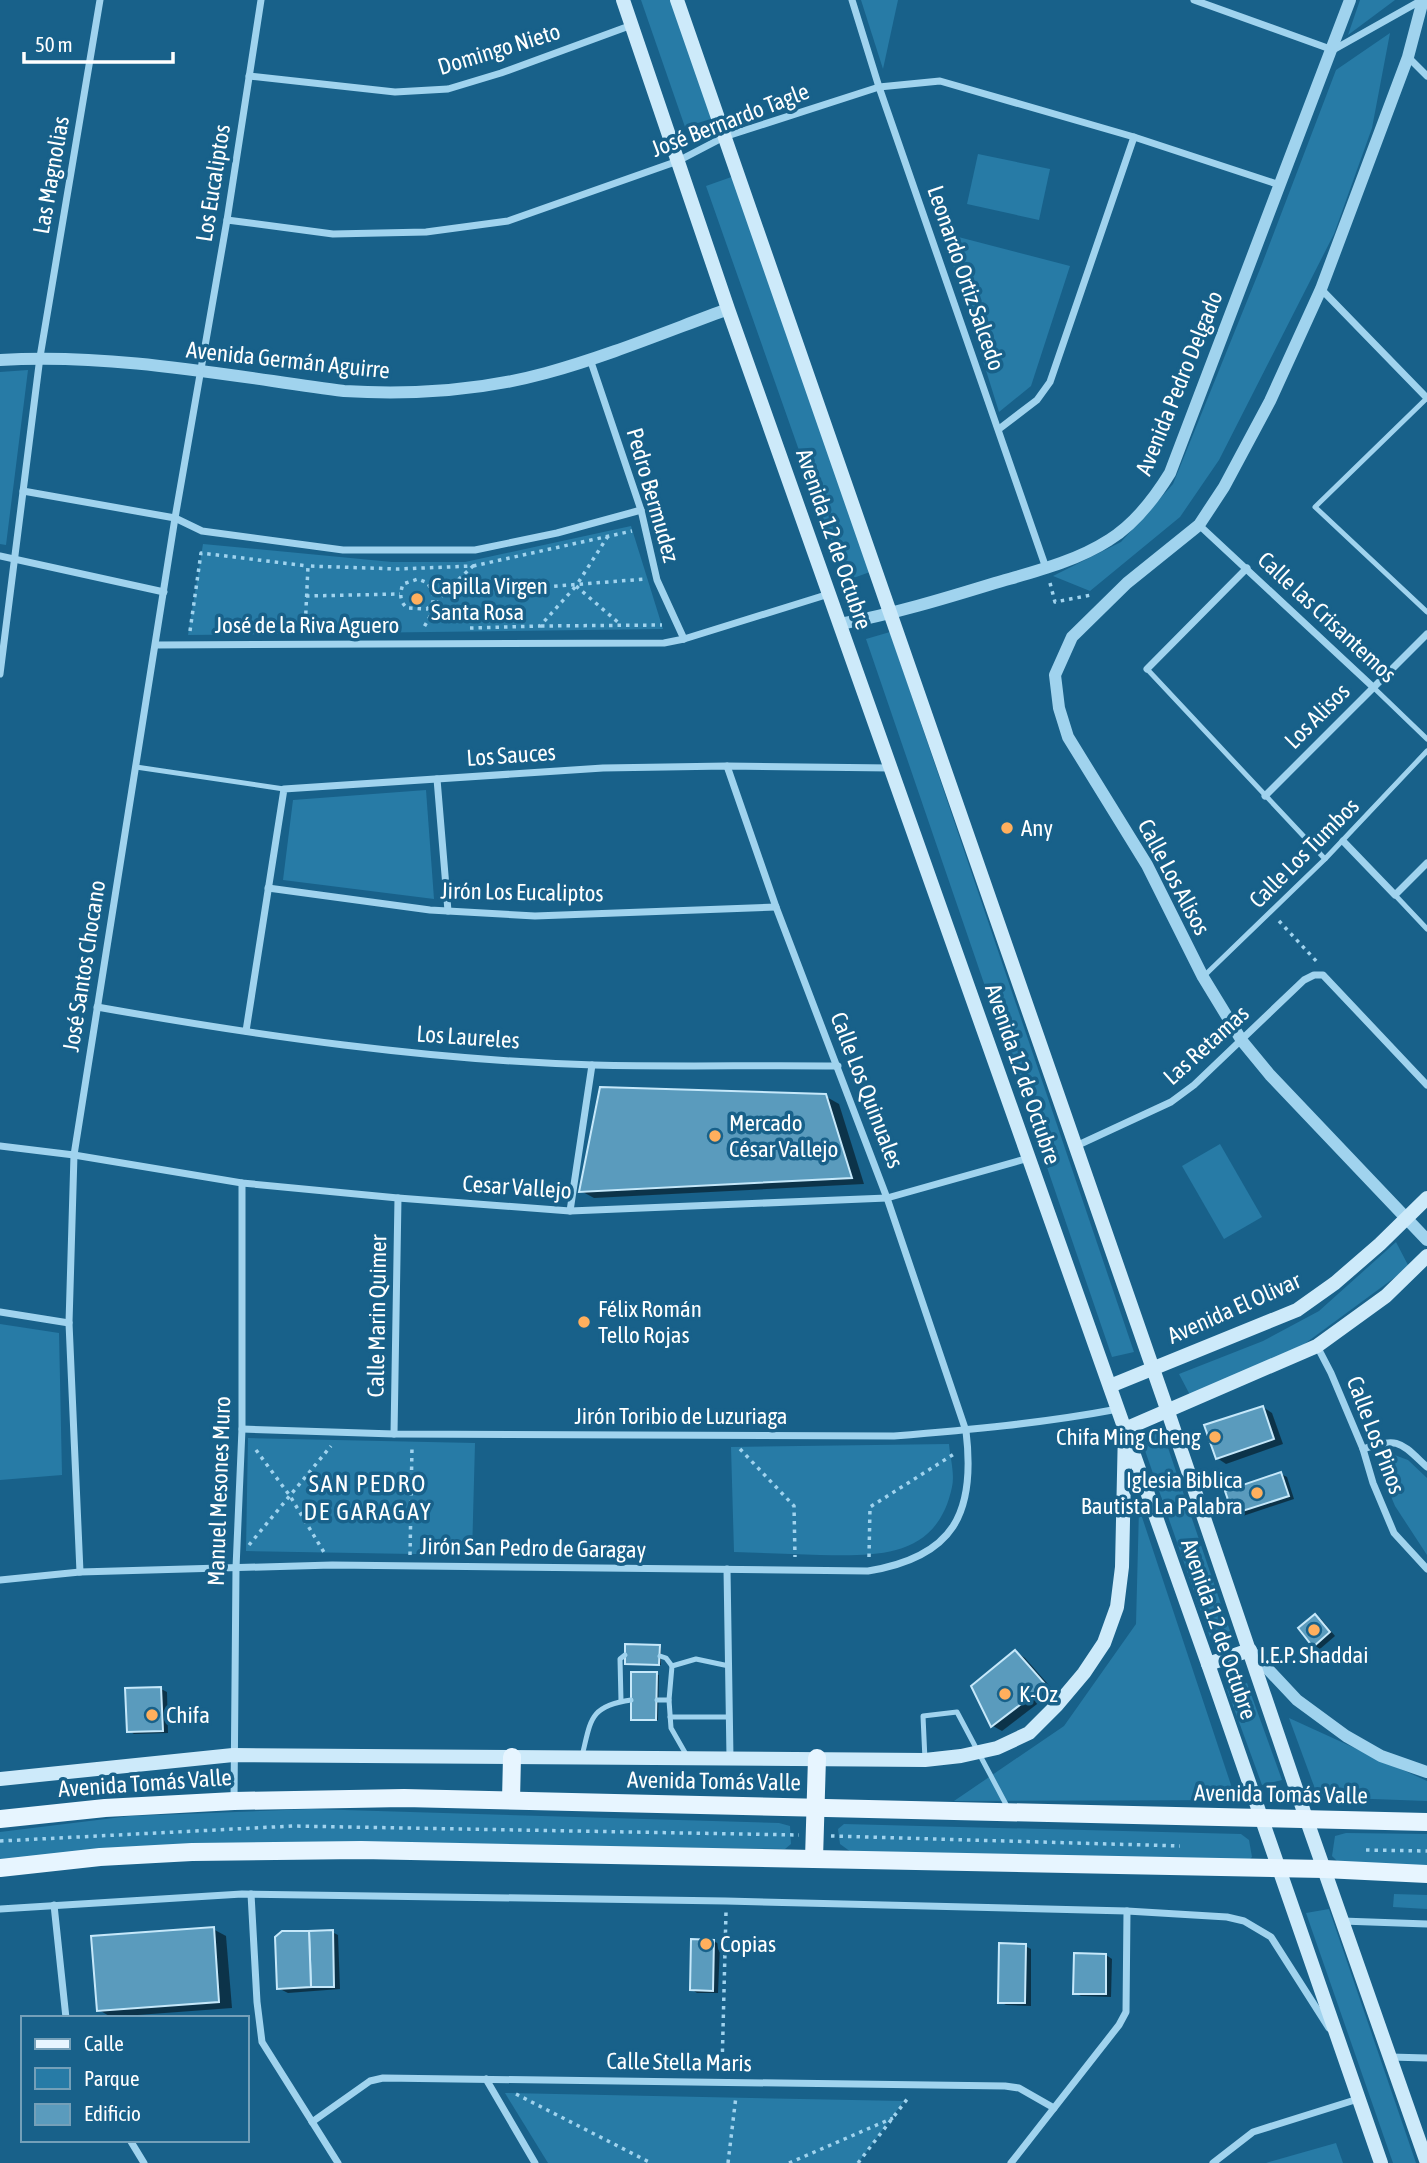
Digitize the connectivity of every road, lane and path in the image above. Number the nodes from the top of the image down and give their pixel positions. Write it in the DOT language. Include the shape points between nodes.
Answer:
graph roads {
  1 [pos="100,0"];
  2 [pos="261,0"];
  3 [pos="623,0"];
  4 [pos="677,0"];
  5 [pos="852,0"];
  6 [pos="1194,0"];
  7 [pos="1350,0"];
  8 [pos="1422,0"];
  9 [pos="632,25"];
  10 [pos="1333,50"];
  11 [pos="1408,57"];
  12 [pos="249,76"];
  13 [pos="1427,76"];
  14 [pos="879,87"];
  15 [pos="724,137"];
  16 [pos="1134,137"];
  17 [pos="678,160"];
  18 [pos="1280,185"];
  19 [pos="227,219"];
  20 [pos="1321,289"];
  21 [pos="729,309"];
  22 [pos="40,357"];
  23 [pos="590,359"];
  24 [pos="0,360"];
  25 [pos="202,372"];
  26 [pos="1427,398"];
  27 [pos="999,429"];
  28 [pos="23,491"];
  29 [pos="641,510"];
  30 [pos="176,518"];
  31 [pos="1199,525"];
  32 [pos="632,531"];
  33 [pos="608,536"];
  34 [pos="0,556"];
  35 [pos="15,559"];
  36 [pos="308,566"];
  37 [pos="474,566"];
  38 [pos="1046,568"];
  39 [pos="1247,568"];
  40 [pos="576,586"];
  41 [pos="651,589"];
  42 [pos="164,592"];
  43 [pos="400,594"];
  44 [pos="433,594"];
  45 [pos="829,594"];
  46 [pos="442,595"];
  47 [pos="306,596"];
  48 [pos="1109,601"];
  49 [pos="1427,612"];
  50 [pos="891,615"];
  51 [pos="660,617"];
  52 [pos="840,624"];
  53 [pos="540,626"];
  54 [pos="622,626"];
  55 [pos="412,629"];
  56 [pos="423,629"];
  57 [pos="436,629"];
  58 [pos="461,629"];
  59 [pos="201,631"];
  60 [pos="312,631"];
  61 [pos="1427,635"];
  62 [pos="684,639"];
  63 [pos="156,645"];
  64 [pos="1147,669"];
  65 [pos="0,674"];
  66 [pos="1374,687"];
  67 [pos="1427,739"];
  68 [pos="1427,751"];
  69 [pos="136,766"];
  70 [pos="727,766"];
  71 [pos="891,768"];
  72 [pos="437,779"];
  73 [pos="284,789"];
  74 [pos="1265,796"];
  75 [pos="1343,841"];
  76 [pos="1325,859"];
  77 [pos="1427,863"];
  78 [pos="268,888"];
  79 [pos="1395,895"];
  80 [pos="776,907"];
  81 [pos="448,911"];
  82 [pos="1270,912"];
  83 [pos="1427,929"];
  84 [pos="1323,975"];
  85 [pos="1203,977"];
  86 [pos="97,1007"];
  87 [pos="246,1031"];
  88 [pos="1242,1041"];
  89 [pos="592,1065"];
  90 [pos="838,1066"];
  91 [pos="1427,1085"];
  92 [pos="0,1146"];
  93 [pos="1076,1146"];
  94 [pos="74,1155"];
  95 [pos="1029,1158"];
  96 [pos="242,1183"];
  97 [pos="398,1198"];
  98 [pos="887,1198"];
  99 [pos="1427,1198"];
  100 [pos="570,1211"];
  101 [pos="1406,1218"];
  102 [pos="1427,1240"];
  103 [pos="1427,1256"];
  104 [pos="0,1312"];
  105 [pos="69,1323"];
  106 [pos="1317,1346"];
  107 [pos="1152,1369"];
  108 [pos="1110,1386"];
  109 [pos="1118,1409"];
  110 [pos="1168,1412"];
  111 [pos="242,1429"];
  112 [pos="1125,1429"];
  113 [pos="966,1431"];
  114 [pos="342,1432"];
  115 [pos="394,1434"];
  116 [pos="412,1434"];
  117 [pos="727,1435"];
  118 [pos="968,1445"];
  119 [pos="241,1446"];
  120 [pos="1363,1449"];
  121 [pos="1427,1467"];
  122 [pos="290,1496"];
  123 [pos="237,1546"];
  124 [pos="332,1565"];
  125 [pos="410,1566"];
  126 [pos="236,1567"];
  127 [pos="727,1569"];
  128 [pos="1427,1569"];
  129 [pos="795,1570"];
  130 [pos="869,1571"];
  131 [pos="80,1572"];
  132 [pos="0,1580"];
  133 [pos="1250,1650"];
  134 [pos="625,1655"];
  135 [pos="660,1656"];
  136 [pos="1208,1664"];
  137 [pos="672,1666"];
  138 [pos="729,1666"];
  139 [pos="631,1700"];
  140 [pos="657,1700"];
  141 [pos="669,1700"];
  142 [pos="621,1701"];
  143 [pos="670,1717"];
  144 [pos="729,1717"];
  145 [pos="978,1753"];
  146 [pos="233,1755"];
  147 [pos="512,1757"];
  148 [pos="581,1758"];
  149 [pos="689,1758"];
  150 [pos="817,1758"];
  151 [pos="730,1759"];
  152 [pos="925,1760"];
  153 [pos="1427,1772"];
  154 [pos="0,1779"];
  155 [pos="511,1800"];
  156 [pos="234,1801"];
  157 [pos="815,1808"];
  158 [pos="1011,1812"];
  159 [pos="1260,1817"];
  160 [pos="1306,1818"];
  161 [pos="0,1819"];
  162 [pos="1427,1822"];
  163 [pos="814,1859"];
  164 [pos="0,1868"];
  165 [pos="1278,1868"];
  166 [pos="1324,1869"];
  167 [pos="1427,1874"];
  168 [pos="251,1894"];
  169 [pos="726,1901"];
  170 [pos="54,1905"];
  171 [pos="0,1909"];
  172 [pos="1127,1912"];
  173 [pos="1342,1921"];
  174 [pos="1427,1924"];
  175 [pos="66,2016"];
  176 [pos="1338,2042"];
  177 [pos="1390,2057"];
  178 [pos="1427,2058"];
  179 [pos="486,2079"];
  180 [pos="722,2081"];
  181 [pos="737,2082"];
  182 [pos="918,2085"];
  183 [pos="1358,2099"];
  184 [pos="1054,2108"];
  185 [pos="893,2118"];
  186 [pos="312,2122"];
  187 [pos="131,2142"];
  188 [pos="144,2163"];
  189 [pos="338,2163"];
  190 [pos="535,2163"];
  191 [pos="651,2163"];
  192 [pos="728,2163"];
  193 [pos="789,2163"];
  194 [pos="858,2163"];
  195 [pos="1011,2163"];
  196 [pos="1213,2163"];
  197 [pos="1381,2163"];
  198 [pos="1427,2163"];
  1 -- 22 [label="street, Las Magnolias"];
  2 -- 12 [label="street, Los Eucaliptos"];
  3 -- 9 [label="main road, Avenida 12 de Octubre"];
  4 -- 15 [label="main road, Avenida 12 de Octubre"];
  5 -- 14 [label="street, Leonardo Ortiz Salcedo"];
  6 -- 10 [label="street"];
  7 -- 10 [label="street, Avenida Pedro Delgado"];
  8 -- 10 [label="street"];
  8 -- 11 [label="street"];
  9 -- 12 [label="street, Domingo Nieto" via="448,89 395,92"];
  9 -- 17 [label="main road, Avenida 12 de Octubre"];
  10 -- 18 [label="street, Avenida Pedro Delgado"];
  11 -- 13 [label="street"];
  11 -- 20 [label="street"];
  12 -- 19 [label="street, Los Eucaliptos"];
  14 -- 15 [label="street, José Bernardo Tagle"];
  14 -- 16 [label="street, José Bernardo Tagle" via="940,81"];
  14 -- 27 [label="street, Leonardo Ortiz Salcedo"];
  15 -- 17 [label="street, José Bernardo Tagle"];
  15 -- 50 [label="main road, Avenida 12 de Octubre"];
  16 -- 18 [label="street, José Bernardo Tagle"];
  16 -- 27 [label="street" via="1049,382 1037,400"];
  17 -- 19 [label="street, José Bernardo Tagle" via="508,221 426,232 333,234"];
  17 -- 21 [label="main road, Avenida 12 de Octubre"];
  18 -- 38 [label="street, Avenida Pedro Delgado" via="1164,483 1145,509 1111,539"];
  19 -- 25 [label="street, Los Eucaliptos"];
  20 -- 26 [label="street"];
  20 -- 31 [label="street" via="1270,401"];
  21 -- 23 [label="street, Avenida Germán Aguirre"];
  21 -- 45 [label="main road, Avenida 12 de Octubre"];
  22 -- 24 [label="street, Avenida Germán Aguirre"];
  22 -- 25 [label="street, Avenida Germán Aguirre" via="106,359"];
  22 -- 28 [label="street, Las Magnolias"];
  23 -- 25 [label="street, Avenida Germán Aguirre" via="512,381 416,393 344,391"];
  23 -- 29 [label="street, Pedro Bermudez"];
  25 -- 30 [label="street, José Santos Chocano"];
  26 -- 49 [label="lane" via="1315,508"];
  27 -- 38 [label="street, Leonardo Ortiz Salcedo"];
  28 -- 30 [label="street"];
  28 -- 35 [label="street, Las Magnolias"];
  29 -- 30 [label="street" via="475,550 343,550 202,531"];
  29 -- 62 [label="street, Pedro Bermudez" via="657,580"];
  30 -- 42 [label="street, José Santos Chocano"];
  31 -- 39 [label="street, Calle las Crisantemos"];
  31 -- 48 [label="street, Calle Los Alisos"];
  32 -- 33 [label="path"];
  33 -- 37 [label="path"];
  33 -- 40 [label="path"];
  34 -- 35 [label="street"];
  35 -- 42 [label="street"];
  35 -- 65 [label="street, Las Magnolias"];
  36 -- 37 [label="path"];
  36 -- 47 [label="path"];
  36 -- 59 [label="path" via="201,553 188,631"];
  37 -- 46 [label="path"];
  38 -- 48 [label="path" via="1055,602 1095,595"];
  38 -- 50 [label="street, Avenida Pedro Delgado"];
  39 -- 64 [label="street"];
  39 -- 66 [label="street, Calle las Crisantemos"];
  40 -- 41 [label="path" via="647,579"];
  40 -- 46 [label="path"];
  40 -- 53 [label="path"];
  40 -- 54 [label="path"];
  42 -- 63 [label="street, José Santos Chocano"];
  43 -- 44 [label="path" via="403,584 418,579 428,583"];
  43 -- 44 [label="path" via="402,604 415,610 427,609"];
  43 -- 47 [label="path"];
  44 -- 46 [label="path"];
  45 -- 52 [label="main road, Avenida 12 de Octubre"];
  45 -- 62 [label="street, José de la Riva Aguero"];
  46 -- 56 [label="path"];
  47 -- 60 [label="path" via="304,631"];
  48 -- 85 [label="street, Calle Los Alisos" via="1072,637 1055,675 1059,708 1068,737 1147,865"];
  50 -- 52 [label="street, Avenida Pedro Delgado"];
  50 -- 93 [label="main road, Avenida 12 de Octubre"];
  51 -- 54 [label="path" via="662,625"];
  52 -- 71 [label="main road, Avenida 12 de Octubre"];
  53 -- 54 [label="path"];
  53 -- 58 [label="path"];
  55 -- 56 [label="path"];
  56 -- 57 [label="path"];
  61 -- 66 [label="street, Los Alisos"];
  62 -- 63 [label="street, José de la Riva Aguero" via="650,643"];
  63 -- 69 [label="street, José Santos Chocano"];
  64 -- 74 [label="lane"];
  66 -- 67 [label="lane, Calle las Crisantemos"];
  66 -- 74 [label="street, Los Alisos"];
  68 -- 75 [label="lane, Calle Los Tumbos"];
  69 -- 73 [label="lane, Los Sauces"];
  69 -- 86 [label="street, José Santos Chocano"];
  70 -- 71 [label="street, Los Sauces"];
  70 -- 72 [label="street, Los Sauces" via="603,768"];
  70 -- 80 [label="street, Calle Los Quinuales"];
  71 -- 95 [label="main road, Avenida 12 de Octubre"];
  72 -- 73 [label="street, Los Sauces"];
  72 -- 81 [label="street"];
  73 -- 78 [label="street"];
  74 -- 76 [label="lane"];
  75 -- 76 [label="lane, Calle Los Tumbos"];
  75 -- 79 [label="street"];
  76 -- 82 [label="lane, Calle Los Tumbos"];
  77 -- 79 [label="street"];
  78 -- 81 [label="street, Jirón Los Eucaliptos"];
  78 -- 87 [label="street"];
  79 -- 83 [label="lane"];
  80 -- 81 [label="street, Jirón Los Eucaliptos" via="535,916"];
  80 -- 90 [label="street, Calle Los Quinuales"];
  82 -- 84 [label="path" via="1317,960"];
  82 -- 85 [label="lane, Calle Los Tumbos"];
  84 -- 88 [label="street, Las Retamas" via="1304,980"];
  84 -- 91 [label="street"];
  85 -- 88 [label="street, Calle Los Alisos"];
  86 -- 87 [label="street, Los Laureles"];
  86 -- 94 [label="street, José Santos Chocano"];
  87 -- 89 [label="street, Los Laureles" via="422,1053"];
  88 -- 93 [label="street, Las Retamas" via="1171,1102"];
  88 -- 101 [label="street, Calle Los Alisos"];
  89 -- 90 [label="street, Los Laureles"];
  89 -- 100 [label="street"];
  90 -- 98 [label="street, Calle Los Quinuales"];
  92 -- 94 [label="street, Cesar Vallejo"];
  93 -- 107 [label="main road, Avenida 12 de Octubre"];
  94 -- 96 [label="street, Cesar Vallejo"];
  94 -- 105 [label="street, José Santos Chocano"];
  95 -- 98 [label="street, Cesar Vallejo"];
  95 -- 108 [label="main road, Avenida 12 de Octubre"];
  96 -- 97 [label="street, Cesar Vallejo"];
  96 -- 111 [label="street, Manuel Mesones Muro"];
  97 -- 100 [label="street, Cesar Vallejo"];
  97 -- 115 [label="street, Calle Marin Quimer"];
  98 -- 100 [label="street, Cesar Vallejo"];
  98 -- 113 [label="street, Calle Los Quinuales"];
  99 -- 101 [label="main road, Avenida El Olivar"];
  101 -- 102 [label="street, Calle Los Alisos"];
  101 -- 107 [label="main road, Avenida El Olivar" via="1335,1283 1297,1310"];
  103 -- 106 [label="main road" via="1386,1296"];
  104 -- 105 [label="street"];
  105 -- 131 [label="street, José Santos Chocano"];
  106 -- 110 [label="main road"];
  106 -- 120 [label="street, Calle Los Pinos"];
  107 -- 108 [label="main road, Avenida El Olivar"];
  107 -- 110 [label="main road, Avenida 12 de Octubre"];
  108 -- 109 [label="main road, Avenida 12 de Octubre"];
  109 -- 112 [label="main road, Avenida 12 de Octubre"];
  109 -- 113 [label="street, Jirón Toribio de Luzuriaga"];
  110 -- 112 [label="main road"];
  110 -- 133 [label="main road, Avenida 12 de Octubre"];
  111 -- 114 [label="street, Jirón Toribio de Luzuriaga"];
  111 -- 119 [label="street, Manuel Mesones Muro"];
  112 -- 136 [label="main road, Avenida 12 de Octubre"];
  112 -- 145 [label="main road, Avenida Tomás Valle" via="1122,1567 1117,1607 1104,1643 1084,1673 1029,1733"];
  113 -- 117 [label="street, Jirón Toribio de Luzuriaga" via="894,1436"];
  113 -- 118 [label="street, Jirón San Pedro de Garagay"];
  114 -- 115 [label="street, Jirón Toribio de Luzuriaga"];
  114 -- 122 [label="path"];
  115 -- 116 [label="street, Jirón Toribio de Luzuriaga"];
  116 -- 117 [label="street, Jirón Toribio de Luzuriaga"];
  116 -- 125 [label="path"];
  117 -- 129 [label="path" via="794,1506"];
  118 -- 130 [label="path" via="870,1507"];
  118 -- 130 [label="street, Jirón San Pedro de Garagay" via="967,1494 958,1519 943,1539 905,1563"];
  119 -- 122 [label="path" via="253,1447"];
  119 -- 123 [label="street, Manuel Mesones Muro"];
  120 -- 121 [label="street" via="1394,1442"];
  120 -- 128 [label="street, Calle Los Pinos" via="1394,1533"];
  122 -- 123 [label="path" via="250,1545"];
  122 -- 124 [label="path"];
  123 -- 126 [label="street, Manuel Mesones Muro"];
  124 -- 125 [label="street, Jirón San Pedro de Garagay"];
  124 -- 126 [label="street, Jirón San Pedro de Garagay"];
  125 -- 127 [label="street, Jirón San Pedro de Garagay"];
  126 -- 131 [label="street, Jirón San Pedro de Garagay"];
  126 -- 146 [label="street, Manuel Mesones Muro"];
  127 -- 129 [label="street, Jirón San Pedro de Garagay"];
  127 -- 138 [label="street"];
  129 -- 130 [label="street, Jirón San Pedro de Garagay"];
  131 -- 132 [label="street, Jirón San Pedro de Garagay"];
  133 -- 136 [label="main road"];
  133 -- 153 [label="street, Avenida Tomás Valle" via="1297,1700 1346,1736 1381,1756"];
  133 -- 160 [label="main road, Avenida 12 de Octubre"];
  134 -- 142 [label="lane" via="619,1668"];
  135 -- 137 [label="lane"];
  136 -- 159 [label="main road, Avenida 12 de Octubre"];
  137 -- 138 [label="lane" via="696,1659"];
  137 -- 141 [label="lane"];
  138 -- 144 [label="street"];
  139 -- 142 [label="lane"];
  140 -- 141 [label="lane"];
  141 -- 143 [label="lane"];
  142 -- 148 [label="lane" via="598,1710 591,1718"];
  143 -- 144 [label="lane"];
  143 -- 149 [label="lane" via="671,1728"];
  144 -- 151 [label="street"];
  145 -- 152 [label="main road, Avenida Tomás Valle"];
  145 -- 152 [label="lane" via="957,1712 923,1716"];
  145 -- 158 [label="lane"];
  146 -- 147 [label="main road, Avenida Tomás Valle"];
  146 -- 154 [label="main road, Avenida Tomás Valle"];
  146 -- 156 [label="street, Manuel Mesones Muro"];
  147 -- 148 [label="main road, Avenida Tomás Valle"];
  147 -- 155 [label="main road"];
  148 -- 149 [label="main road, Avenida Tomás Valle"];
  149 -- 151 [label="main road, Avenida Tomás Valle"];
  150 -- 151 [label="main road, Avenida Tomás Valle"];
  150 -- 152 [label="main road, Avenida Tomás Valle"];
  150 -- 157 [label="main road"];
  155 -- 156 [label="main road, Avenida Tomás Valle"];
  155 -- 157 [label="main road, Avenida Tomás Valle"];
  156 -- 161 [label="main road, Avenida Tomás Valle"];
  157 -- 158 [label="main road, Avenida Tomás Valle"];
  157 -- 163 [label="main road"];
  158 -- 159 [label="main road, Avenida Tomás Valle"];
  159 -- 160 [label="main road, Avenida Tomás Valle"];
  159 -- 165 [label="main road, Avenida 12 de Octubre"];
  160 -- 162 [label="main road, Avenida Tomás Valle"];
  160 -- 166 [label="main road, Avenida 12 de Octubre"];
  163 -- 164 [label="main road" via="361,1850 192,1852"];
  163 -- 165 [label="main road"];
  165 -- 166 [label="main road"];
  165 -- 176 [label="main road, Avenida 12 de Octubre"];
  166 -- 167 [label="main road"];
  166 -- 173 [label="main road, Avenida 12 de Octubre"];
  168 -- 169 [label="street"];
  168 -- 170 [label="street"];
  168 -- 186 [label="street" via="262,2042"];
  169 -- 172 [label="street"];
  169 -- 180 [label="path"];
  170 -- 171 [label="street"];
  170 -- 175 [label="street"];
  172 -- 176 [label="street" via="1227,1917 1258,1928 1271,1937"];
  172 -- 184 [label="street" via="1126,2012"];
  173 -- 174 [label="street"];
  173 -- 177 [label="main road, Avenida 12 de Octubre"];
  176 -- 183 [label="main road, Avenida 12 de Octubre"];
  177 -- 178 [label="street"];
  177 -- 198 [label="main road, Avenida 12 de Octubre"];
  179 -- 180 [label="street, Calle Stella Maris"];
  179 -- 186 [label="street, Calle Stella Maris" via="370,2081"];
  179 -- 190 [label="street"];
  179 -- 191 [label="path"];
  180 -- 181 [label="street, Calle Stella Maris"];
  181 -- 182 [label="street, Calle Stella Maris"];
  181 -- 192 [label="path"];
  182 -- 184 [label="street, Calle Stella Maris" via="1018,2088"];
  182 -- 185 [label="path"];
  183 -- 196 [label="street" via="1253,2133"];
  183 -- 197 [label="main road, Avenida 12 de Octubre"];
  184 -- 195 [label="street"];
  185 -- 193 [label="path"];
  185 -- 194 [label="path"];
  186 -- 189 [label="street"];
  187 -- 188 [label="street"];
}
